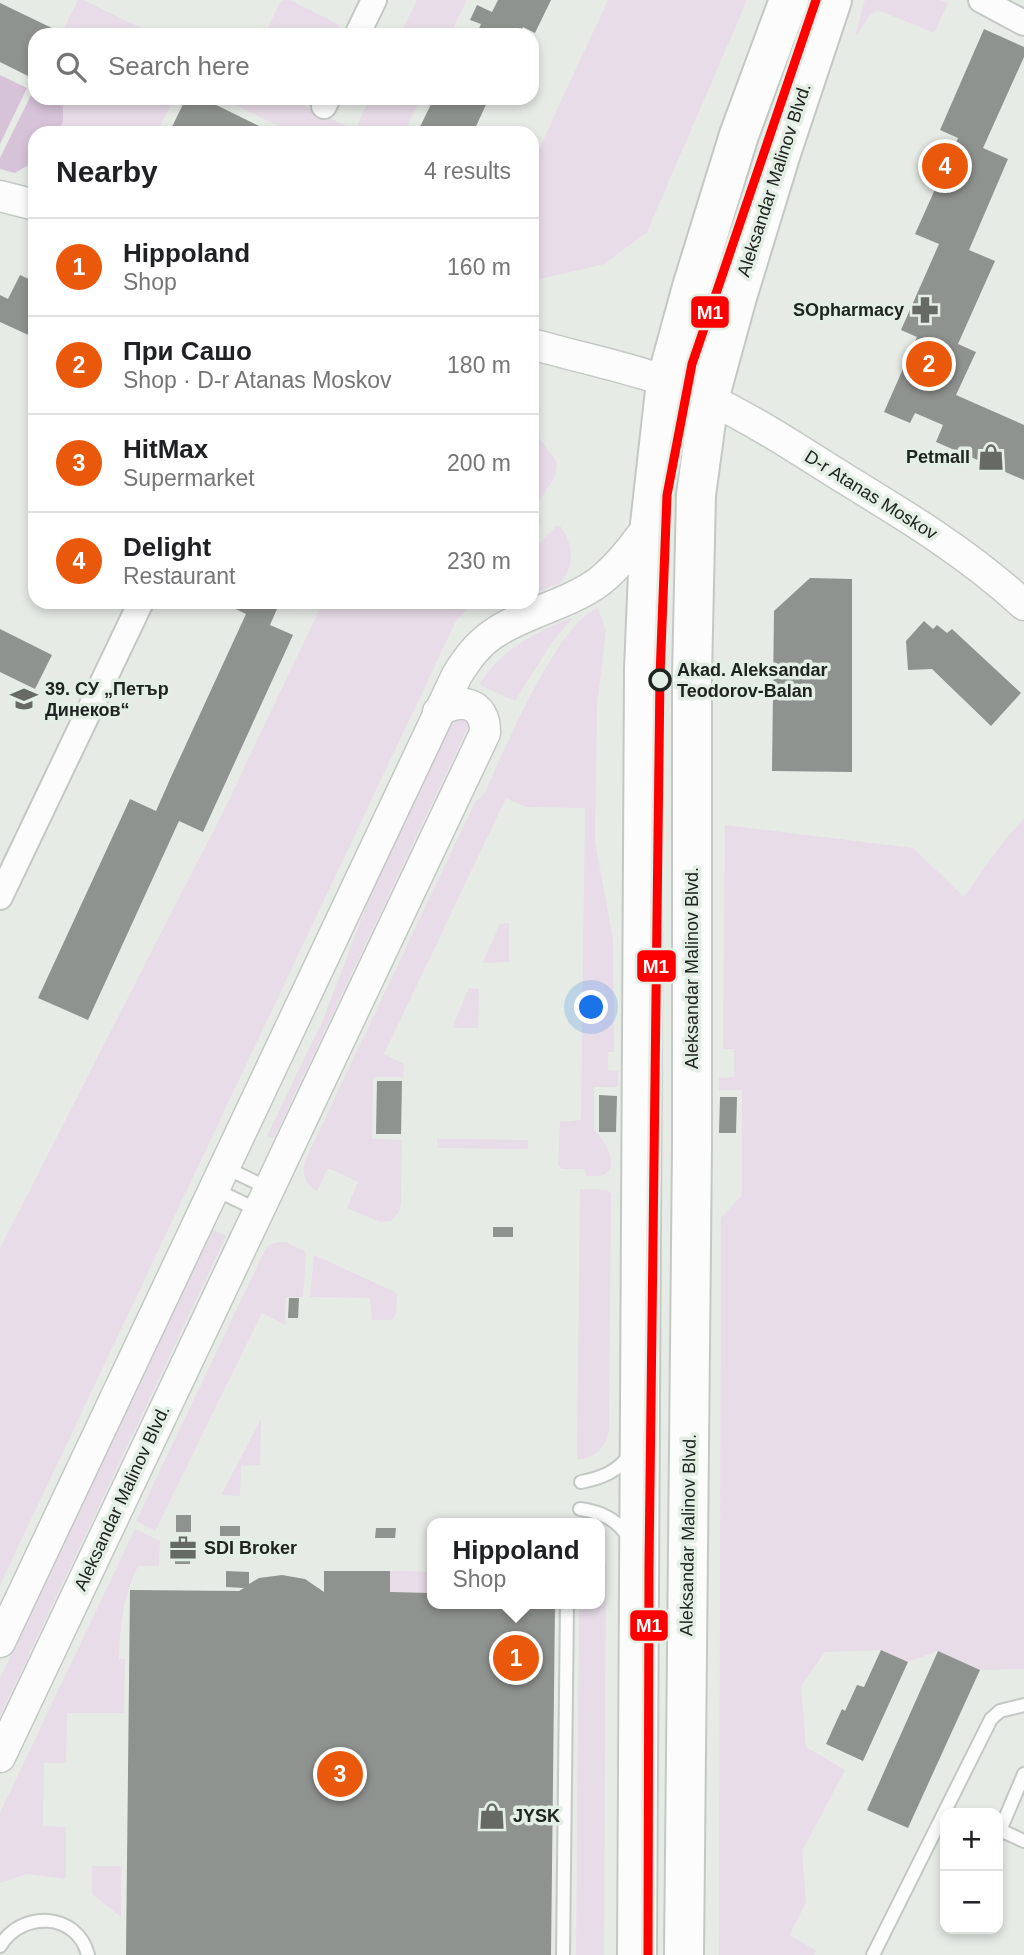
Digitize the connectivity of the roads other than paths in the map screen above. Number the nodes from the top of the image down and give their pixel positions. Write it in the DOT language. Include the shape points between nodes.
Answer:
graph roads {
  1 [pos="374,0"];
  2 [pos="789,0"];
  3 [pos="832,0"];
  4 [pos="981,0"];
  5 [pos="1024,23"];
  6 [pos="361,28"];
  7 [pos="0,195"];
  8 [pos="28,203"];
  9 [pos="539,346"];
  10 [pos="666,382"];
  11 [pos="709,399"];
  12 [pos="650,524"];
  13 [pos="1024,605"];
  14 [pos="138,609"];
  15 [pos="438,712"];
  16 [pos="0,897"];
  17 [pos="219,1178"];
  18 [pos="263,1199"];
  19 [pos="639,1435"];
  20 [pos="581,1482"];
  21 [pos="580,1509"];
  22 [pos="640,1564"];
  23 [pos="567,1609"];
  24 [pos="0,1642"];
  25 [pos="1024,1705"];
  26 [pos="0,1757"];
  27 [pos="1024,1774"];
  28 [pos="1003,1824"];
  29 [pos="1003,1834"];
  30 [pos="1024,1841"];
  31 [pos="0,1947"];
  32 [pos="88,1955"];
  33 [pos="563,1955"];
  34 [pos="637,1955"];
  35 [pos="684,1955"];
  36 [pos="873,1955"];
  1 -- 6 [label="street"];
  2 -- 10 [label="main road" via="739,135"];
  3 -- 11 [label="main road, Aleksandar Malinov Blvd." via="781,153"];
  4 -- 5 [label="street"];
  7 -- 8 [label="street"];
  9 -- 10 [label="street, D-r Atanas Moskov"];
  10 -- 11 [label="street, D-r Atanas Moskov"];
  10 -- 12 [label="main road"];
  11 -- 13 [label="street, D-r Atanas Moskov" via="940,537"];
  11 -- 35 [label="main road, Aleksandar Malinov Blvd." via="696,495 692,661"];
  12 -- 15 [label="street" via="598,582 481,644 457,675"];
  12 -- 19 [label="main road" via="644,683"];
  14 -- 16 [label="street"];
  15 -- 17 [label="street"];
  15 -- 18 [label="street, Aleksandar Malinov Blvd." via="462,703 478,710 485,733"];
  17 -- 18 [label="lane"];
  17 -- 18 [label="lane"];
  17 -- 24 [label="street"];
  18 -- 26 [label="street, Aleksandar Malinov Blvd."];
  19 -- 20 [label="lane" via="615,1470"];
  19 -- 22 [label="main road"];
  21 -- 22 [label="lane" via="599,1512 624,1530"];
  22 -- 34 [label="main road"];
  23 -- 33 [label="lane"];
  25 -- 36 [label="lane" via="1000,1711 991,1719"];
  27 -- 28 [label="lane"];
  29 -- 30 [label="lane"];
  31 -- 32 [label="lane" via="15,1928 45,1921 76,1933"];
}
